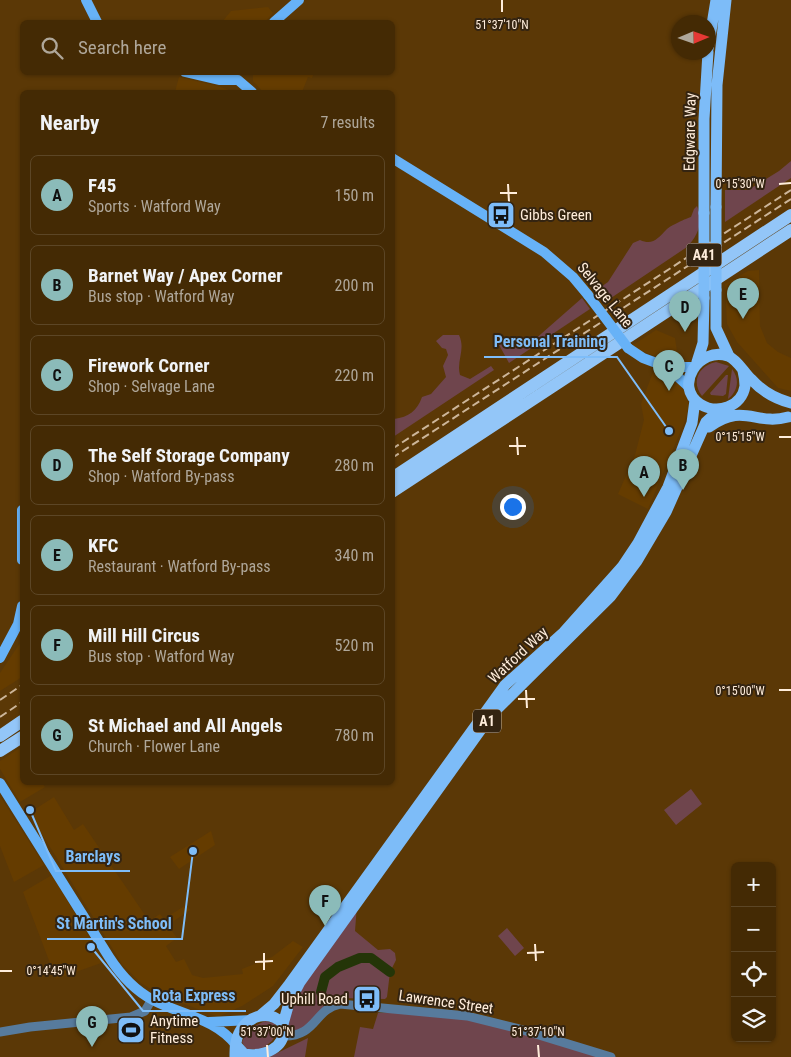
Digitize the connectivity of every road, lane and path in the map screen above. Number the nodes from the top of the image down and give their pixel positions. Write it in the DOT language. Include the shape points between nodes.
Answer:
graph roads {
  1 [pos="86,0"];
  2 [pos="299,0"];
  3 [pos="716,0"];
  4 [pos="726,0"];
  5 [pos="714,15"];
  6 [pos="96,20"];
  7 [pos="276,20"];
  8 [pos="707,60"];
  9 [pos="198,75"];
  10 [pos="240,76"];
  11 [pos="242,90"];
  12 [pos="250,90"];
  13 [pos="395,160"];
  14 [pos="791,214"];
  15 [pos="791,230"];
  16 [pos="712,294"];
  17 [pos="729,356"];
  18 [pos="696,364"];
  19 [pos="667,367"];
  20 [pos="743,371"];
  21 [pos="690,387"];
  22 [pos="695,400"];
  23 [pos="791,403"];
  24 [pos="732,406"];
  25 [pos="719,410"];
  26 [pos="790,419"];
  27 [pos="702,431"];
  28 [pos="395,476"];
  29 [pos="395,490"];
  30 [pos="20,615"];
  31 [pos="0,658"];
  32 [pos="20,724"];
  33 [pos="12,735"];
  34 [pos="0,752"];
  35 [pos="0,783"];
  36 [pos="152,999"];
  37 [pos="256,1017"];
  38 [pos="208,1022"];
  39 [pos="283,1030"];
  40 [pos="0,1032"];
  41 [pos="236,1044"];
  42 [pos="257,1056"];
  43 [pos="234,1057"];
  44 [pos="611,1057"];
  1 -- 6 [label="main road"];
  2 -- 7 [label="main road"];
  3 -- 5 [label="highway, Edgware Way / A41"];
  4 -- 16 [label="highway, Edgware Way / A41, bridge" via="717,85"];
  8 -- 16 [label="highway, Edgware Way / A41, bridge" via="704,213"];
  9 -- 10 [label="main road" via="219,80"];
  10 -- 11 [label="main road"];
  10 -- 12 [label="main road"];
  13 -- 19 [label="main road, Selvage Lane, bridge" via="538,248 574,277 628,348"];
  14 -- 28 [label="highway"];
  15 -- 29 [label="highway"];
  16 -- 17 [label="highway, A41" via="716,328"];
  16 -- 18 [label="highway, A41"];
  17 -- 18 [label="highway" via="716,354"];
  17 -- 20 [label="highway"];
  18 -- 19 [label="main road, Selvage Lane"];
  18 -- 21 [label="highway" via="689,380"];
  19 -- 21 [label="main road, Selvage Lane"];
  20 -- 23 [label="highway" via="763,390"];
  20 -- 24 [label="highway" via="745,385"];
  21 -- 22 [label="highway"];
  22 -- 25 [label="highway"];
  22 -- 37 [label="highway, Watford Way / A1" via="692,423 668,487 622,567 564,632 505,685 288,986 274,1004"];
  24 -- 25 [label="highway"];
  24 -- 26 [label="highway"];
  25 -- 27 [label="highway, A1" via="706,422"];
  26 -- 27 [label="highway" via="734,415"];
  27 -- 39 [label="highway, Watford Way / A1" via="666,512 637,561 611,596 492,714 300,982"];
  30 -- 31 [label="main road"];
  32 -- 33 [label="highway"];
  33 -- 34 [label="highway"];
  35 -- 36 [label="main road" via="116,969"];
  36 -- 38 [label="main road"];
  36 -- 40 [label="street" via="145,1012 130,1017"];
  37 -- 38 [label="main road"];
  37 -- 39 [label="highway" via="276,1018"];
  37 -- 41 [label="highway" via="239,1033"];
  38 -- 41 [label="main road" via="228,1034"];
  39 -- 42 [label="highway" via="275,1048"];
  39 -- 44 [label="street, Lawrence Street" via="300,1035 329,1008 340,1004 467,1016"];
  41 -- 42 [label="highway" via="244,1054"];
  41 -- 43 [label="highway"];
}
